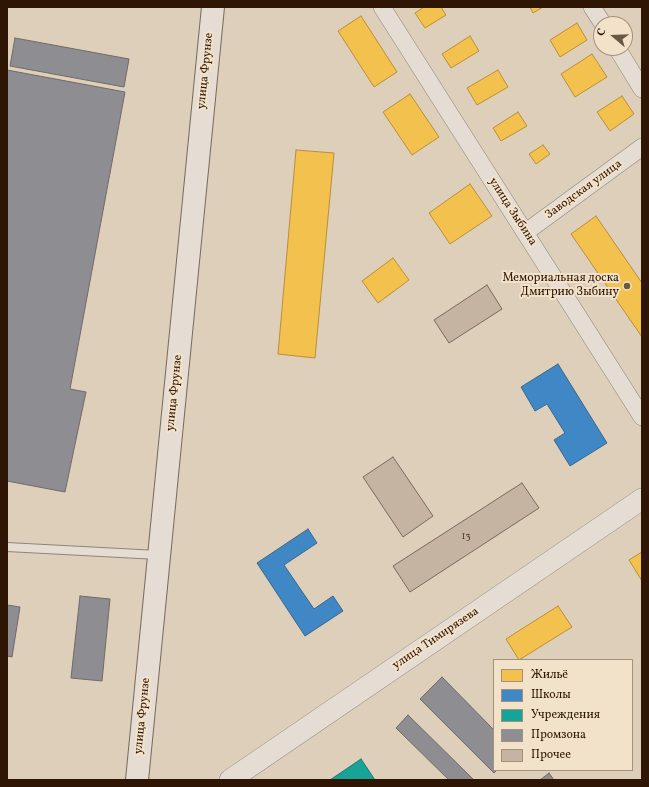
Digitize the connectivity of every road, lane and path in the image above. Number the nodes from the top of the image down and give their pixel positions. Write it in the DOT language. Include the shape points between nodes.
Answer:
graph roads {
  1 [pos="213,7"];
  2 [pos="382,7"];
  3 [pos="592,7"];
  4 [pos="598,16"];
  5 [pos="622,56"];
  6 [pos="642,89"];
  7 [pos="642,147"];
  8 [pos="526,232"];
  9 [pos="642,417"];
  10 [pos="642,499"];
  11 [pos="7,547"];
  12 [pos="159,555"];
  13 [pos="137,780"];
  14 [pos="230,780"];
  1 -- 12 [label="main road, улица Фрунзе"];
  2 -- 8 [label="street, улица Зыбина"];
  3 -- 4 [label="street"];
  5 -- 6 [label="street"];
  7 -- 8 [label="street, Заводская улица"];
  8 -- 9 [label="street, улица Зыбина"];
  10 -- 14 [label="street, улица Тимирязева"];
  11 -- 12 [label="lane"];
  12 -- 13 [label="main road, улица Фрунзе"];
}
